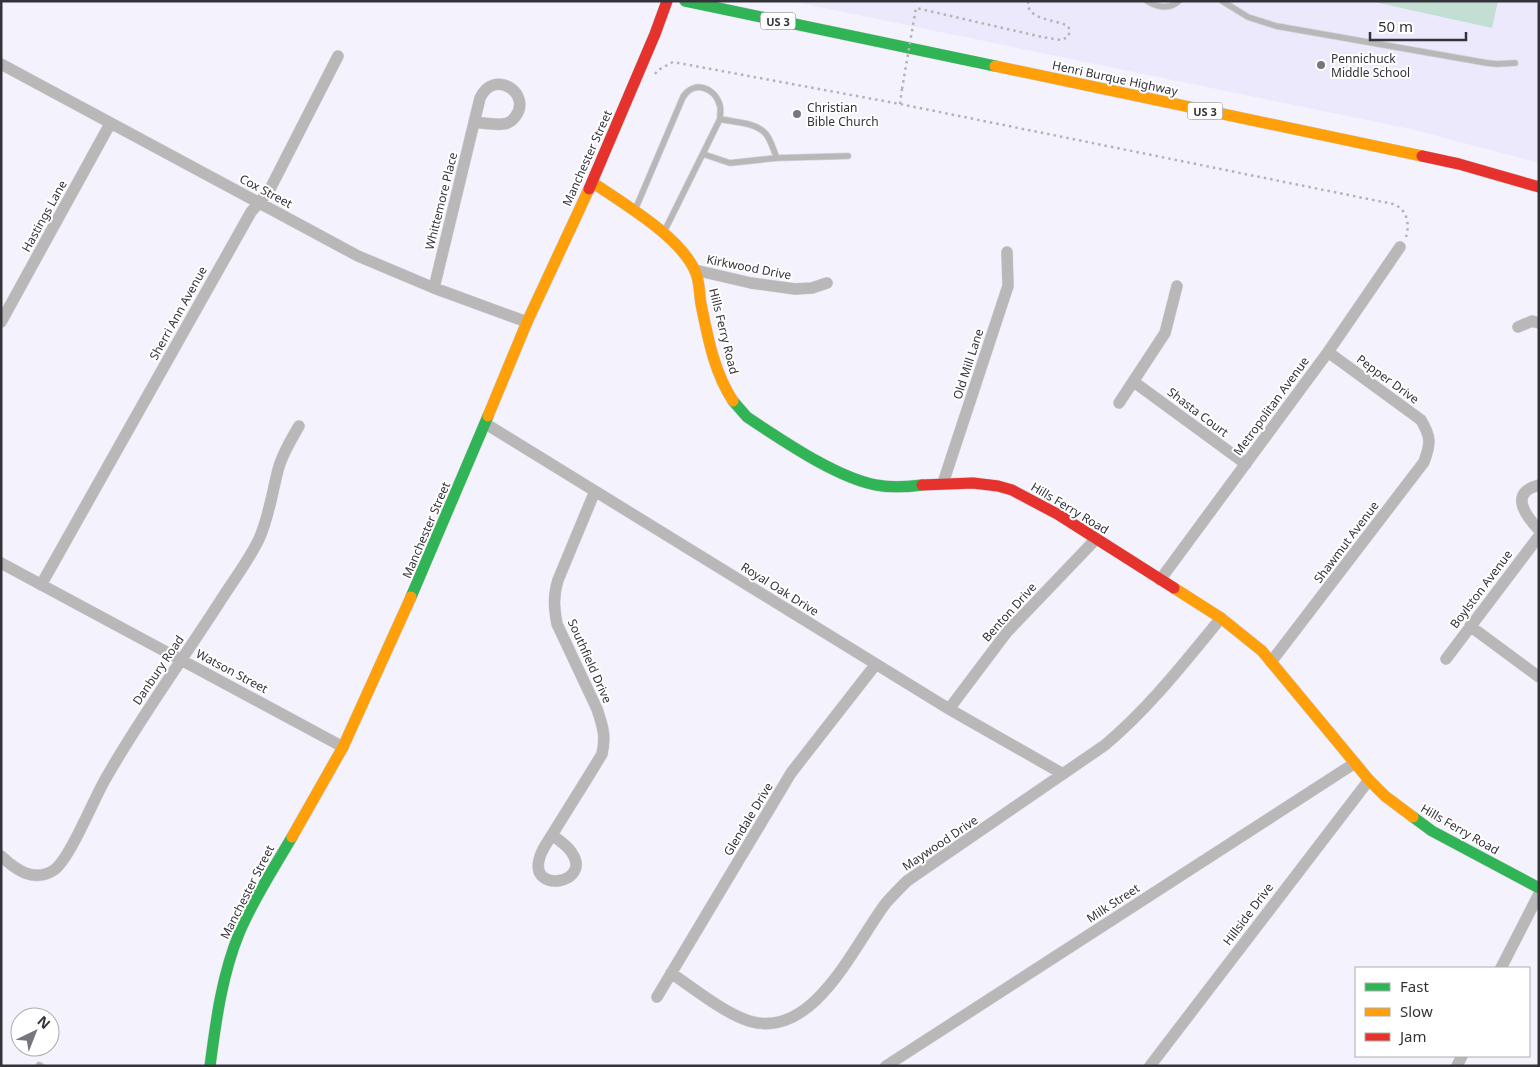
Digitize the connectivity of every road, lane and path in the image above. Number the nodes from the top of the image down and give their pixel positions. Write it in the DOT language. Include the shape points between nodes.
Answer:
graph roads {
  1 [pos="668,1"];
  2 [pos="685,1"];
  3 [pos="1028,1"];
  4 [pos="1147,1"];
  5 [pos="1179,1"];
  6 [pos="1222,1"];
  7 [pos="338,56"];
  8 [pos="1515,63"];
  9 [pos="1,64"];
  10 [pos="655,74"];
  11 [pos="900,104"];
  12 [pos="720,119"];
  13 [pos="474,122"];
  14 [pos="110,124"];
  15 [pos="703,154"];
  16 [pos="848,156"];
  17 [pos="777,158"];
  18 [pos="592,182"];
  19 [pos="1539,187"];
  20 [pos="259,202"];
  21 [pos="634,212"];
  22 [pos="664,234"];
  23 [pos="1400,247"];
  24 [pos="1007,252"];
  25 [pos="695,270"];
  26 [pos="827,283"];
  27 [pos="1177,286"];
  28 [pos="434,288"];
  29 [pos="1,322"];
  30 [pos="527,322"];
  31 [pos="1539,323"];
  32 [pos="1518,327"];
  33 [pos="1328,352"];
  34 [pos="1134,382"];
  35 [pos="1119,403"];
  36 [pos="486,424"];
  37 [pos="299,426"];
  38 [pos="1429,433"];
  39 [pos="1246,464"];
  40 [pos="943,483"];
  41 [pos="1539,485"];
  42 [pos="595,491"];
  43 [pos="1539,530"];
  44 [pos="1539,536"];
  45 [pos="1096,539"];
  46 [pos="1,563"];
  47 [pos="1160,580"];
  48 [pos="41,585"];
  49 [pos="1221,618"];
  50 [pos="1470,626"];
  51 [pos="181,660"];
  52 [pos="1446,660"];
  53 [pos="1272,662"];
  54 [pos="876,664"];
  55 [pos="1539,677"];
  56 [pos="949,709"];
  57 [pos="343,746"];
  58 [pos="1355,763"];
  59 [pos="1063,774"];
  60 [pos="1369,780"];
  61 [pos="552,835"];
  62 [pos="1,856"];
  63 [pos="1539,888"];
  64 [pos="1539,894"];
  65 [pos="1502,967"];
  66 [pos="671,973"];
  67 [pos="657,997"];
  68 [pos="210,1066"];
  69 [pos="886,1066"];
  70 [pos="1150,1066"];
  1 -- 18 [label="street, Manchester Street"];
  2 -- 19 [label="street, Henri Burque Highway / US 3" via="1459,164"];
  3 -- 11 [label="path, bridge" via="1027,8 1031,13 1068,26 1068,37 1062,40 1042,37 916,8"];
  4 -- 5 [label="lane" via="1167,7"];
  6 -- 8 [label="lane" via="1248,17 1276,26 1487,63"];
  7 -- 20 [label="street, Sherri Ann Avenue" via="268,191"];
  9 -- 14 [label="street, Cox Street"];
  10 -- 11 [label="path" via="673,62"];
  11 -- 23 [label="path" via="1392,204 1403,210 1408,225"];
  12 -- 15 [label="lane"];
  12 -- 17 [label="lane" via="758,128 765,133"];
  12 -- 21 [label="lane" via="721,108 713,94 700,87 687,92"];
  13 -- 28 [label="street, Whittemore Place"];
  14 -- 20 [label="street, Cox Street"];
  14 -- 29 [label="street, Hastings Lane"];
  15 -- 17 [label="lane" via="730,162"];
  15 -- 22 [label="lane"];
  16 -- 17 [label="lane"];
  18 -- 21 [label="street, Hills Ferry Road"];
  18 -- 30 [label="street, Manchester Street"];
  20 -- 28 [label="street, Cox Street" via="358,256"];
  20 -- 48 [label="street, Sherri Ann Avenue"];
  21 -- 22 [label="street, Hills Ferry Road"];
  22 -- 25 [label="street, Hills Ferry Road" via="688,258"];
  23 -- 33 [label="street, Metropolitan Avenue"];
  24 -- 40 [label="street, Old Mill Lane" via="1008,286"];
  25 -- 26 [label="street, Kirkwood Drive" via="796,289"];
  25 -- 40 [label="street, Hills Ferry Road" via="720,379 746,416 836,470 864,482 879,486"];
  27 -- 34 [label="street" via="1165,333"];
  28 -- 30 [label="street, Cox Street"];
  30 -- 36 [label="street, Manchester Street"];
  31 -- 32 [label="street" via="1532,321"];
  33 -- 38 [label="street, Pepper Drive" via="1421,420"];
  33 -- 39 [label="street, Metropolitan Avenue"];
  34 -- 35 [label="street"];
  34 -- 39 [label="street, Shasta Court"];
  36 -- 42 [label="street, Royal Oak Drive"];
  36 -- 57 [label="street, Manchester Street" via="378,674"];
  37 -- 51 [label="street, Danbury Road" via="282,456 258,540"];
  38 -- 53 [label="street, Shawmut Avenue" via="1429,448 1424,462"];
  39 -- 47 [label="street, Metropolitan Avenue"];
  40 -- 45 [label="street, Hills Ferry Road" via="1005,488 1033,500"];
  41 -- 43 [label="street" via="1529,489 1522,503 1526,515"];
  42 -- 54 [label="street, Royal Oak Drive"];
  42 -- 61 [label="street, Southfield Drive" via="558,580 554,610 557,624 597,709 605,739 602,754"];
  44 -- 50 [label="street, Boylston Avenue"];
  45 -- 47 [label="street, Hills Ferry Road"];
  45 -- 56 [label="street, Benton Drive" via="1007,632"];
  46 -- 48 [label="street, Watson Street"];
  47 -- 49 [label="street, Hills Ferry Road"];
  48 -- 51 [label="street, Watson Street"];
  49 -- 53 [label="street, Hills Ferry Road"];
  49 -- 59 [label="street, Maywood Drive" via="1150,704 1105,745"];
  50 -- 52 [label="street, Boylston Avenue"];
  50 -- 55 [label="street"];
  51 -- 57 [label="street, Watson Street"];
  51 -- 62 [label="street, Danbury Road" via="133,732 57,868 32,876 17,870"];
  53 -- 58 [label="street, Hills Ferry Road"];
  54 -- 56 [label="street, Royal Oak Drive"];
  54 -- 66 [label="street, Glendale Drive" via="791,773"];
  56 -- 59 [label="street, Royal Oak Drive"];
  57 -- 68 [label="street, Manchester Street" via="240,932 222,984"];
  58 -- 60 [label="street, Hills Ferry Road"];
  58 -- 69 [label="street, Milk Street"];
  59 -- 66 [label="street, Maywood Drive" via="907,881 886,903 835,978 815,1001 791,1017 762,1024 747,1020"];
  60 -- 63 [label="street, Hills Ferry Road" via="1402,810 1432,831"];
  60 -- 70 [label="street, Hillside Drive"];
  64 -- 65 [label="street"];
  66 -- 67 [label="street, Glendale Drive"];
}
